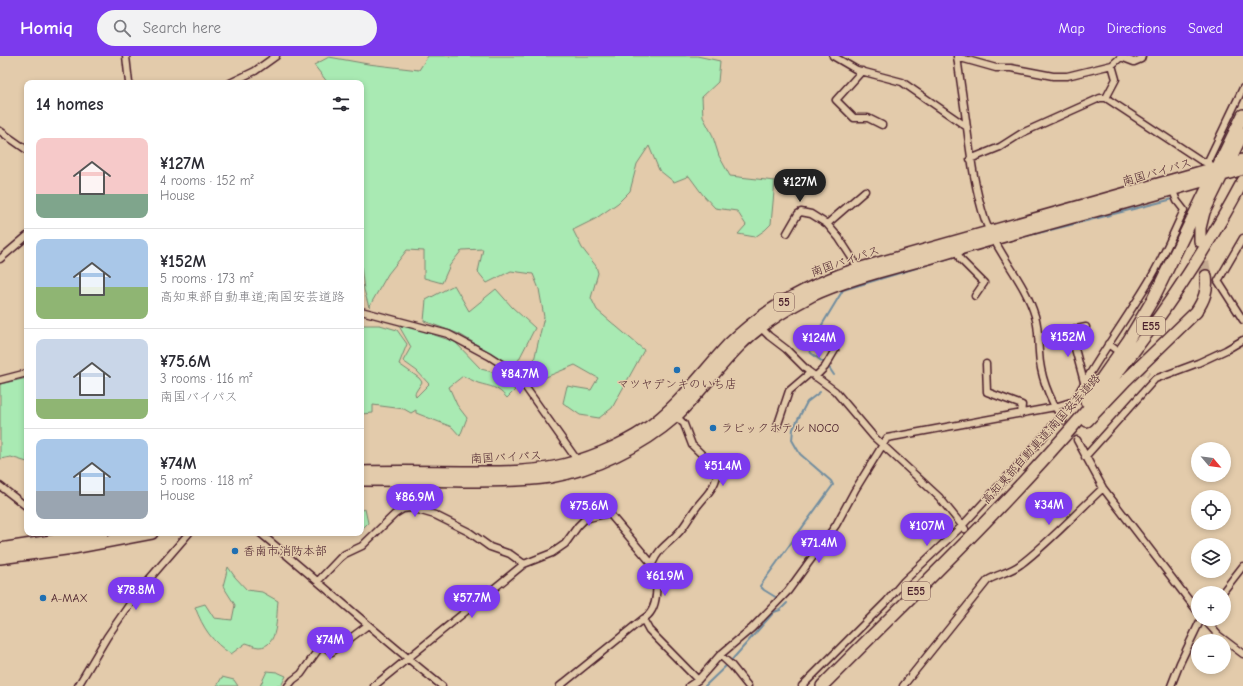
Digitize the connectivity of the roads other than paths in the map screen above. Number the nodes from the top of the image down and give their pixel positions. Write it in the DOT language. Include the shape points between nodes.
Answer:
graph roads {
  1 [pos="126,56"];
  2 [pos="276,56"];
  3 [pos="833,56"];
  4 [pos="957,56"];
  5 [pos="1142,56"];
  6 [pos="1112,65"];
  7 [pos="862,71"];
  8 [pos="129,80"];
  9 [pos="236,80"];
  10 [pos="1243,88"];
  11 [pos="1106,98"];
  12 [pos="1243,115"];
  13 [pos="882,126"];
  14 [pos="967,127"];
  15 [pos="0,131"];
  16 [pos="1243,133"];
  17 [pos="24,148"];
  18 [pos="970,159"];
  19 [pos="1243,160"];
  20 [pos="1228,164"];
  21 [pos="1243,169"];
  22 [pos="1214,171"];
  23 [pos="1240,186"];
  24 [pos="1173,190"];
  25 [pos="865,191"];
  26 [pos="827,224"];
  27 [pos="787,234"];
  28 [pos="1243,238"];
  29 [pos="24,239"];
  30 [pos="995,240"];
  31 [pos="1200,241"];
  32 [pos="957,250"];
  33 [pos="0,259"];
  34 [pos="859,269"];
  35 [pos="1206,276"];
  36 [pos="975,296"];
  37 [pos="364,312"];
  38 [pos="1243,320"];
  39 [pos="1086,327"];
  40 [pos="760,328"];
  41 [pos="1070,330"];
  42 [pos="1038,337"];
  43 [pos="1243,340"];
  44 [pos="1108,344"];
  45 [pos="1115,349"];
  46 [pos="835,350"];
  47 [pos="986,364"];
  48 [pos="24,374"];
  49 [pos="812,375"];
  50 [pos="0,380"];
  51 [pos="1084,382"];
  52 [pos="1055,407"];
  53 [pos="673,413"];
  54 [pos="1021,414"];
  55 [pos="777,427"];
  56 [pos="1077,440"];
  57 [pos="883,444"];
  58 [pos="1050,452"];
  59 [pos="1085,457"];
  60 [pos="578,460"];
  61 [pos="364,472"];
  62 [pos="364,480"];
  63 [pos="0,486"];
  64 [pos="1103,488"];
  65 [pos="1011,496"];
  66 [pos="24,505"];
  67 [pos="964,527"];
  68 [pos="90,536"];
  69 [pos="118,536"];
  70 [pos="187,536"];
  71 [pos="264,536"];
  72 [pos="72,540"];
  73 [pos="0,549"];
  74 [pos="0,558"];
  75 [pos="524,564"];
  76 [pos="652,564"];
  77 [pos="1243,566"];
  78 [pos="318,581"];
  79 [pos="1227,586"];
  80 [pos="1191,603"];
  81 [pos="643,619"];
  82 [pos="368,625"];
  83 [pos="1198,626"];
  84 [pos="1209,626"];
  85 [pos="720,654"];
  86 [pos="1243,654"];
  87 [pos="408,659"];
  88 [pos="698,680"];
  89 [pos="78,686"];
  90 [pos="288,686"];
  91 [pos="374,686"];
  92 [pos="442,686"];
  93 [pos="560,686"];
  94 [pos="689,686"];
  95 [pos="748,686"];
  96 [pos="802,686"];
  97 [pos="822,686"];
  98 [pos="903,686"];
  99 [pos="1171,686"];
  1 -- 8 [label="street"];
  2 -- 9 [label="street"];
  3 -- 7 [label="street"];
  4 -- 6 [label="street" via="996,68 1011,68 1053,76 1067,76"];
  4 -- 14 [label="street"];
  5 -- 6 [label="street" via="1134,62 1121,57"];
  6 -- 11 [label="street" via="1116,79"];
  7 -- 13 [label="street" via="836,100 854,118 868,118"];
  7 -- 14 [label="street" via="902,82"];
  10 -- 22 [label="street"];
  11 -- 18 [label="street" via="1100,98"];
  11 -- 22 [label="street"];
  12 -- 22 [label="highway"];
  14 -- 18 [label="street"];
  15 -- 17 [label="street"];
  16 -- 20 [label="highway"];
  18 -- 30 [label="street" via="983,212"];
  19 -- 20 [label="highway, 南国バイパス / 55"];
  20 -- 22 [label="highway, 南国バイパス / 55"];
  21 -- 22 [label="highway, 南国バイパス / 55"];
  22 -- 24 [label="highway, 南国バイパス / 55"];
  22 -- 30 [label="highway, 南国バイパス / 55"];
  22 -- 31 [label="highway" via="1201,220"];
  22 -- 58 [label="highway" via="1153,299 1128,340"];
  23 -- 58 [label="highway, 高知東部自動車道;南国安芸道路 / E55" via="1191,268 1142,340"];
  24 -- 30 [label="highway, 南国バイパス / 55"];
  24 -- 44 [label="street" via="1184,210 1152,277"];
  25 -- 26 [label="street"];
  26 -- 27 [label="street" via="812,214 801,212"];
  26 -- 34 [label="street"];
  28 -- 38 [label="street" via="1218,281"];
  29 -- 33 [label="street"];
  30 -- 32 [label="highway, 南国バイパス / 55"];
  30 -- 34 [label="highway, 南国バイパス / 55"];
  30 -- 42 [label="street" via="1031,304 1037,321"];
  32 -- 36 [label="street" via="960,260 984,283"];
  32 -- 40 [label="highway, 南国バイパス / 55" via="856,279 812,296"];
  34 -- 53 [label="highway, 南国バイパス / 55" via="804,290 761,316 728,345"];
  35 -- 65 [label="highway" via="1203,302 1196,312"];
  37 -- 60 [label="street" via="448,334 509,369 519,378"];
  39 -- 41 [label="street"];
  40 -- 49 [label="street"];
  40 -- 53 [label="highway, 南国バイパス / 55"];
  41 -- 42 [label="street"];
  41 -- 51 [label="street"];
  42 -- 52 [label="street" via="1041,366"];
  43 -- 59 [label="street" via="1198,363 1152,377"];
  44 -- 45 [label="street"];
  44 -- 51 [label="street"];
  46 -- 49 [label="street" via="825,367"];
  47 -- 54 [label="street" via="987,392 1022,405"];
  48 -- 50 [label="street"];
  49 -- 55 [label="street" via="789,391"];
  49 -- 57 [label="street" via="835,392"];
  51 -- 52 [label="street" via="1074,402"];
  52 -- 54 [label="street"];
  52 -- 67 [label="street" via="1062,418"];
  53 -- 60 [label="highway, 南国バイパス / 55" via="614,446"];
  53 -- 62 [label="highway, 南国バイパス / 55" via="651,436 613,456 586,468 551,477 498,481"];
  53 -- 76 [label="street" via="684,424 690,443 717,469 718,474 711,489 680,531 658,552"];
  54 -- 57 [label="street" via="887,438"];
  56 -- 59 [label="street"];
  57 -- 67 [label="street" via="938,497"];
  57 -- 85 [label="street" via="836,525 788,591 752,628"];
  58 -- 65 [label="highway, 高知東部自動車道;南国安芸道路 / E55"];
  59 -- 64 [label="street"];
  60 -- 61 [label="highway, 南国バイパス / 55" via="555,467 517,472"];
  63 -- 66 [label="street"];
  64 -- 80 [label="street"];
  64 -- 98 [label="street" via="1034,554 1021,564 988,580"];
  65 -- 97 [label="highway, 高知東部自動車道;南国安芸道路 / E55"];
  67 -- 96 [label="street" via="904,581"];
  68 -- 72 [label="highway"];
  69 -- 72 [label="highway"];
  70 -- 89 [label="street" via="138,592"];
  71 -- 78 [label="street"];
  72 -- 73 [label="highway"];
  72 -- 74 [label="highway"];
  75 -- 76 [label="street" via="552,553 565,544 585,519 609,513"];
  75 -- 78 [label="street" via="510,554 490,547 470,532 435,515 411,508 395,514 362,546 340,558"];
  75 -- 87 [label="street"];
  76 -- 81 [label="street" via="656,599 654,608"];
  77 -- 79 [label="street"];
  78 -- 82 [label="street"];
  81 -- 88 [label="street" via="648,630"];
  81 -- 93 [label="street"];
  82 -- 87 [label="street"];
  82 -- 90 [label="street" via="332,652 320,647 301,674"];
  83 -- 99 [label="street"];
  84 -- 86 [label="street"];
  85 -- 88 [label="street"];
  85 -- 95 [label="street"];
  87 -- 91 [label="street"];
  87 -- 92 [label="street"];
  88 -- 94 [label="street"];
}
